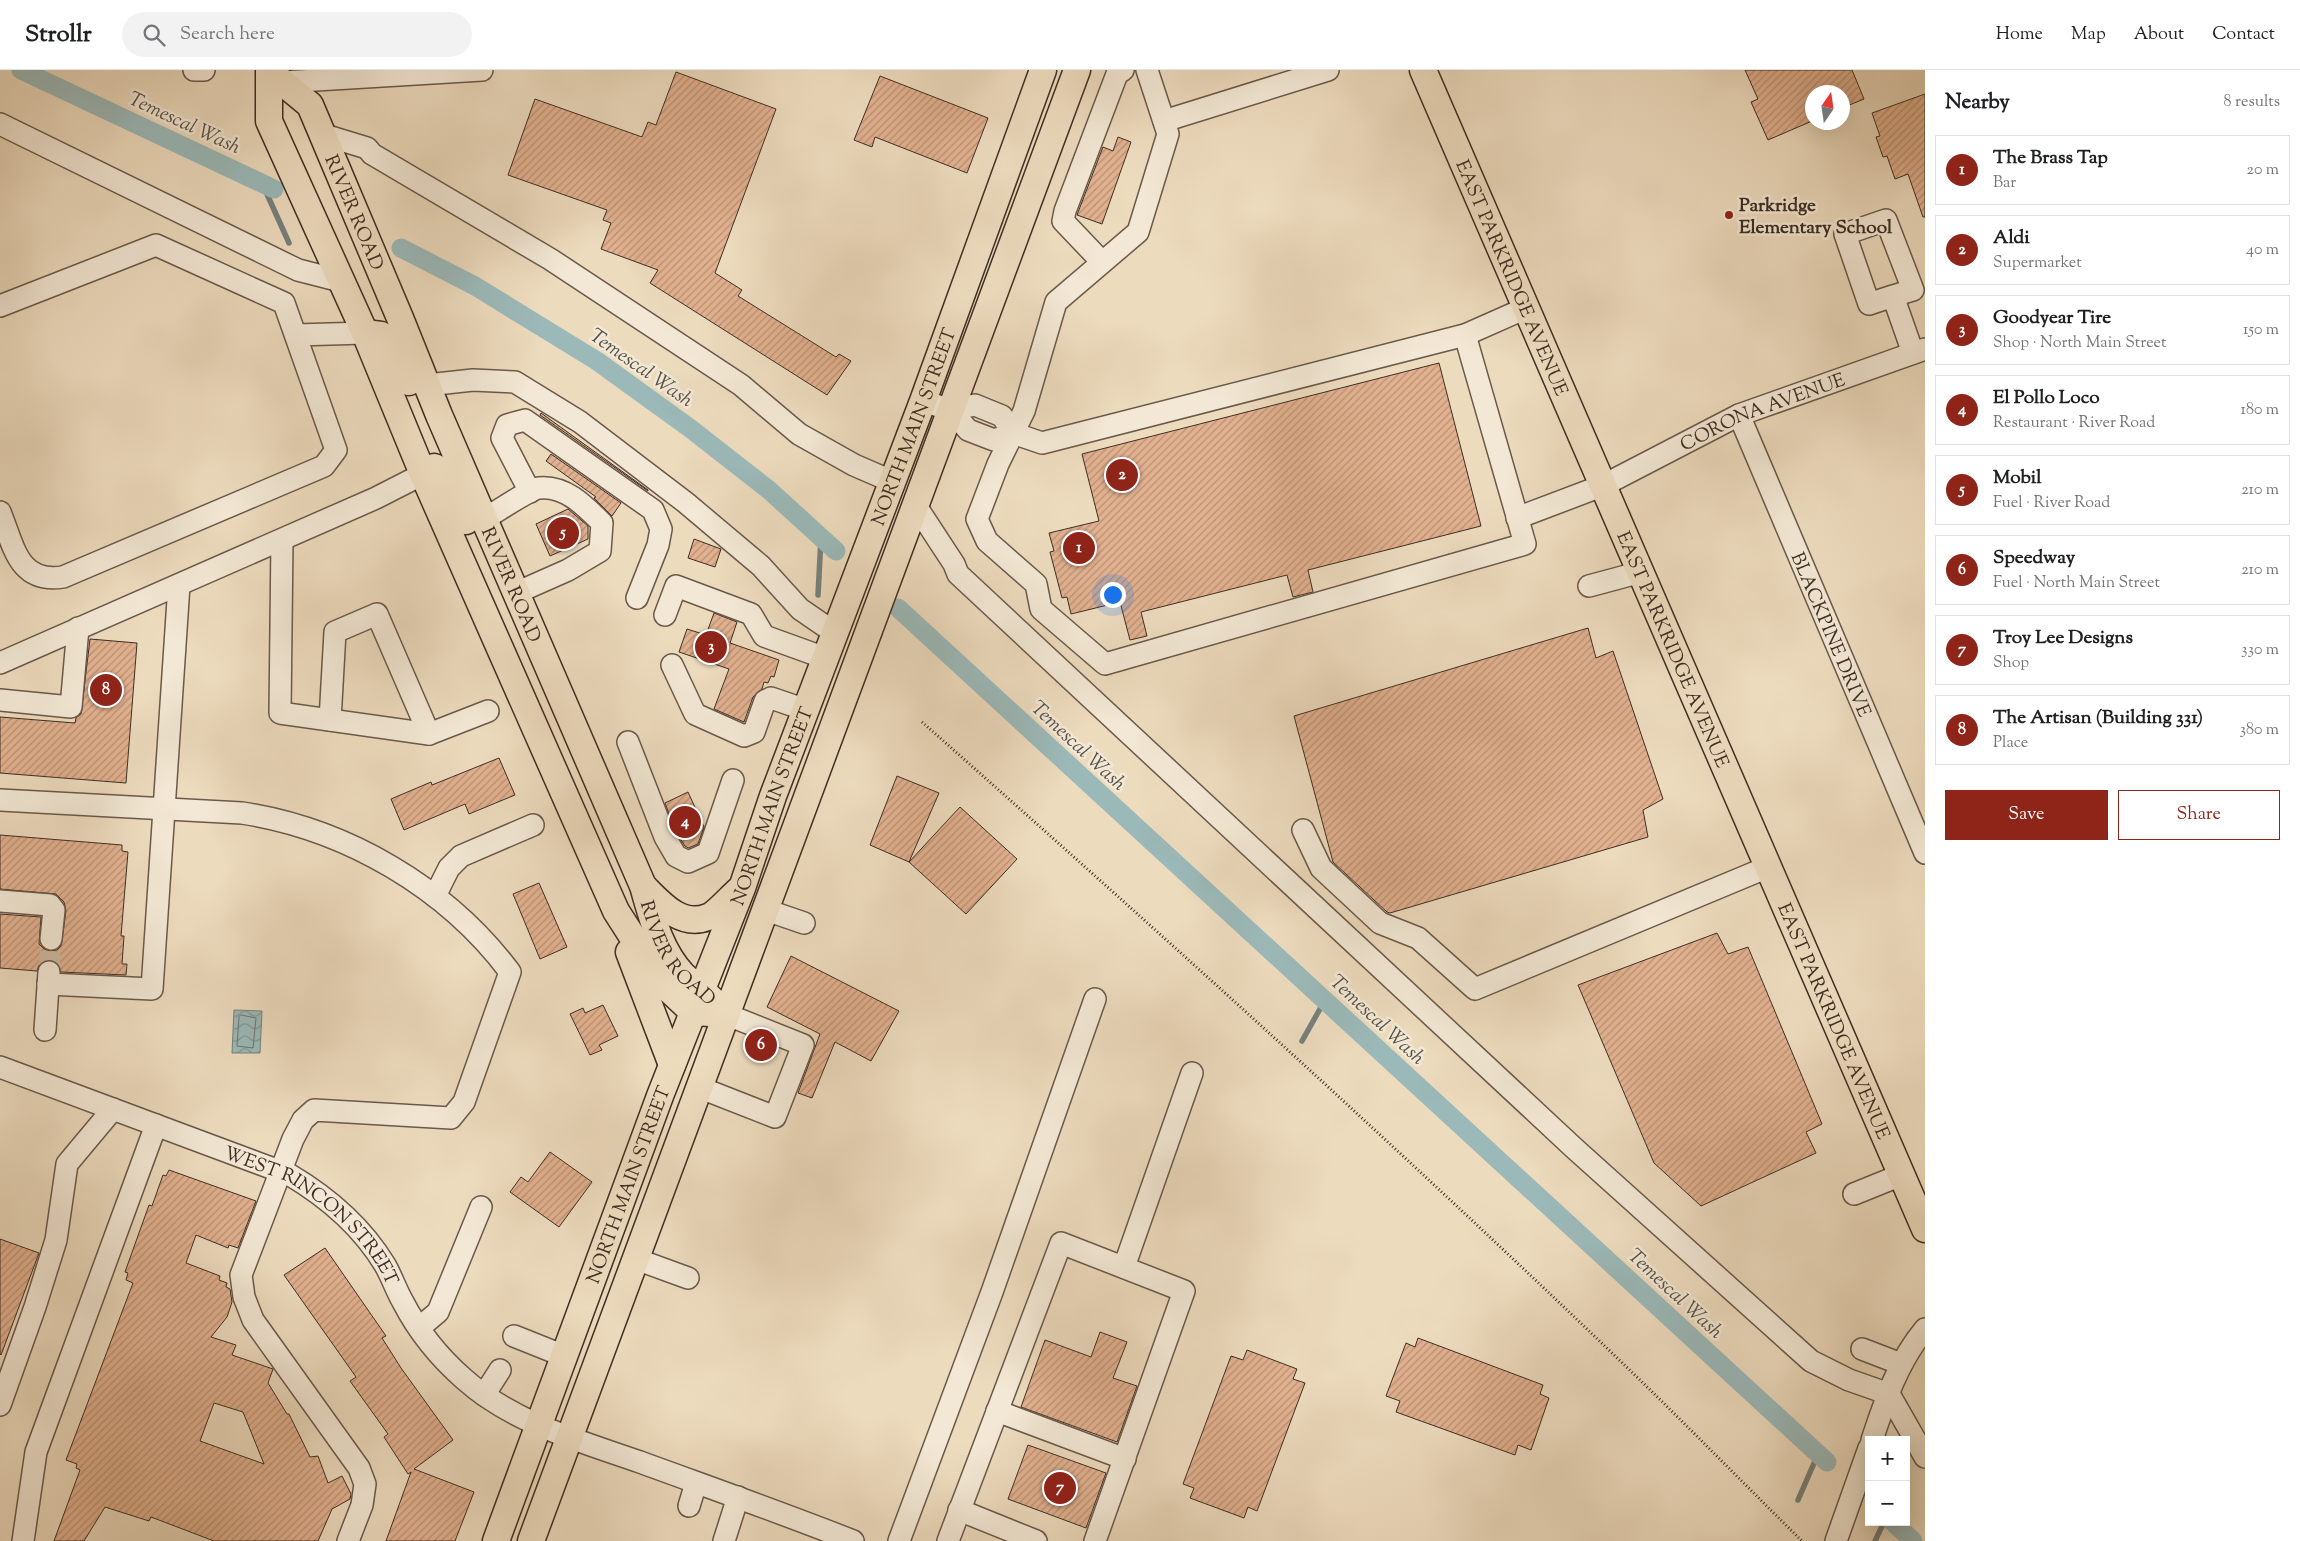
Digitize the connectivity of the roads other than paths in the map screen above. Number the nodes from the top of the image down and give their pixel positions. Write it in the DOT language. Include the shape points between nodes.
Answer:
graph roads {
  1 [pos="194,70"];
  2 [pos="204,70"];
  3 [pos="482,70"];
  4 [pos="1043,70"];
  5 [pos="1077,70"];
  6 [pos="1123,70"];
  7 [pos="1144,70"];
  8 [pos="1328,70"];
  9 [pos="1423,70"];
  10 [pos="404,72"];
  11 [pos="274,75"];
  12 [pos="1164,121"];
  13 [pos="0,124"];
  14 [pos="323,137"];
  15 [pos="1102,262"];
  16 [pos="345,290"];
  17 [pos="1893,296"];
  18 [pos="0,306"];
  19 [pos="1526,308"];
  20 [pos="365,333"];
  21 [pos="296,334"];
  22 [pos="1465,335"];
  23 [pos="1919,351"];
  24 [pos="426,385"];
  25 [pos="923,401"];
  26 [pos="951,410"];
  27 [pos="439,415"];
  28 [pos="1738,415"];
  29 [pos="1013,433"];
  30 [pos="423,474"];
  31 [pos="1604,486"];
  32 [pos="887,491"];
  33 [pos="530,492"];
  34 [pos="915,509"];
  35 [pos="0,512"];
  36 [pos="1517,518"];
  37 [pos="484,519"];
  38 [pos="282,540"];
  39 [pos="1641,572"];
  40 [pos="179,585"];
  41 [pos="1589,586"];
  42 [pos="516,593"];
  43 [pos="637,598"];
  44 [pos="664,615"];
  45 [pos="78,628"];
  46 [pos="831,643"];
  47 [pos="544,661"];
  48 [pos="0,662"];
  49 [pos="672,665"];
  50 [pos="0,700"];
  51 [pos="806,710"];
  52 [pos="488,712"];
  53 [pos="330,720"];
  54 [pos="429,734"];
  55 [pos="628,742"];
  56 [pos="733,780"];
  57 [pos="0,800"];
  58 [pos="164,810"];
  59 [pos="533,825"];
  60 [pos="1303,830"];
  61 [pos="1925,853"];
  62 [pos="1768,867"];
  63 [pos="643,886"];
  64 [pos="742,888"];
  65 [pos="435,896"];
  66 [pos="0,902"];
  67 [pos="616,910"];
  68 [pos="766,910"];
  69 [pos="804,923"];
  70 [pos="52,939"];
  71 [pos="1095,999"];
  72 [pos="697,1001"];
  73 [pos="728,1015"];
  74 [pos="45,1030"];
  75 [pos="672,1065"];
  76 [pos="0,1067"];
  77 [pos="1192,1073"];
  78 [pos="700,1088"];
  79 [pos="113,1109"];
  80 [pos="156,1125"];
  81 [pos="281,1171"];
  82 [pos="1901,1175"];
  83 [pos="1854,1194"];
  84 [pos="481,1207"];
  85 [pos="1925,1229"];
  86 [pos="636,1259"];
  87 [pos="1124,1267"];
  88 [pos="688,1278"];
  89 [pos="419,1328"];
  90 [pos="1925,1329"];
  91 [pos="514,1336"];
  92 [pos="1862,1349"];
  93 [pos="564,1356"];
  94 [pos="1901,1364"];
  95 [pos="500,1370"];
  96 [pos="1889,1394"];
  97 [pos="484,1395"];
  98 [pos="0,1406"];
  99 [pos="997,1411"];
  100 [pos="539,1424"];
  101 [pos="1873,1436"];
  102 [pos="569,1437"];
  103 [pos="1925,1457"];
  104 [pos="1124,1459"];
  105 [pos="1865,1459"];
  106 [pos="696,1483"];
  107 [pos="738,1497"];
  108 [pos="689,1506"];
  109 [pos="959,1510"];
  110 [pos="846,1540"];
  111 [pos="23,1541"];
  112 [pos="348,1541"];
  113 [pos="496,1541"];
  114 [pos="531,1541"];
  115 [pos="724,1541"];
  116 [pos="899,1541"];
  117 [pos="948,1541"];
  118 [pos="1036,1541"];
  119 [pos="1095,1541"];
  120 [pos="1836,1541"];
  1 -- 2 [label="street"];
  3 -- 10 [label="street"];
  4 -- 25 [label="main road, NORTH MAIN STREET"];
  5 -- 26 [label="main road, NORTH MAIN STREET"];
  6 -- 15 [label="street" via="1117,74 1063,220"];
  7 -- 12 [label="street"];
  8 -- 12 [label="street"];
  9 -- 19 [label="main road, EAST PARKRIDGE AVENUE"];
  10 -- 11 [label="street"];
  11 -- 14 [label="main road, RIVER ROAD" via="310,105"];
  11 -- 16 [label="main road, RIVER ROAD" via="269,121"];
  12 -- 15 [label="street" via="1168,134 1138,232"];
  13 -- 16 [label="street"];
  14 -- 24 [label="main road, RIVER ROAD"];
  14 -- 32 [label="street" via="367,148 372,154 550,259 741,384 800,434 854,465"];
  15 -- 29 [label="street" via="1056,302 1024,411"];
  16 -- 20 [label="main road, RIVER ROAD"];
  17 -- 23 [label="street"];
  18 -- 21 [label="street" via="156,245 284,303"];
  19 -- 22 [label="street"];
  19 -- 31 [label="main road, EAST PARKRIDGE AVENUE"];
  20 -- 21 [label="street"];
  20 -- 27 [label="main road" via="386,338 414,393"];
  20 -- 30 [label="main road, RIVER ROAD"];
  21 -- 35 [label="street" via="336,450 324,466 63,577 48,579 34,576 22,564"];
  22 -- 29 [label="street" via="1042,443"];
  22 -- 36 [label="street"];
  23 -- 28 [label="street, CORONA AVENUE"];
  24 -- 27 [label="main road, RIVER ROAD"];
  24 -- 46 [label="street" via="473,380 515,382 580,422 761,566"];
  25 -- 26 [label="street"];
  25 -- 32 [label="main road, NORTH MAIN STREET"];
  26 -- 29 [label="street" via="975,405 1002,416"];
  26 -- 34 [label="main road, NORTH MAIN STREET"];
  27 -- 37 [label="main road, RIVER ROAD"];
  28 -- 31 [label="street, CORONA AVENUE"];
  28 -- 61 [label="street, BLACKPINE DRIVE"];
  29 -- 36 [label="street" via="977,519 987,541 1036,584 1041,609 1105,664 1525,544"];
  30 -- 38 [label="street"];
  30 -- 47 [label="main road" via="434,467 443,472 514,632"];
  30 -- 67 [label="main road, RIVER ROAD"];
  31 -- 36 [label="street, CORONA AVENUE"];
  31 -- 39 [label="main road, EAST PARKRIDGE AVENUE"];
  32 -- 46 [label="main road, NORTH MAIN STREET"];
  33 -- 37 [label="street"];
  33 -- 42 [label="street" via="537,488 562,492 580,501 602,523 600,551 568,570"];
  33 -- 43 [label="street" via="502,438 507,425 525,420 653,510 661,530"];
  34 -- 68 [label="main road, NORTH MAIN STREET"];
  34 -- 96 [label="street" via="958,574 1574,1148 1811,1361 1849,1380"];
  37 -- 42 [label="main road, RIVER ROAD"];
  38 -- 40 [label="street"];
  38 -- 53 [label="street" via="280,713"];
  39 -- 41 [label="street"];
  39 -- 62 [label="main road, EAST PARKRIDGE AVENUE"];
  40 -- 45 [label="street"];
  40 -- 58 [label="street"];
  42 -- 47 [label="main road, RIVER ROAD"];
  44 -- 46 [label="street" via="676,586 751,614 764,636"];
  45 -- 48 [label="street"];
  45 -- 50 [label="street" via="71,707"];
  46 -- 51 [label="main road, NORTH MAIN STREET"];
  47 -- 63 [label="main road, RIVER ROAD"];
  49 -- 51 [label="street" via="695,714 744,736 754,732 765,701 772,698"];
  51 -- 64 [label="main road, NORTH MAIN STREET"];
  52 -- 54 [label="street"];
  53 -- 54 [label="street"];
  53 -- 54 [label="street" via="335,632 377,614"];
  55 -- 56 [label="street" via="665,837 676,856 688,862 708,853"];
  57 -- 58 [label="street"];
  58 -- 65 [label="street" via="242,813 276,818 326,835 374,857"];
  58 -- 74 [label="street" via="152,989 48,978"];
  59 -- 65 [label="street" via="461,856 449,868"];
  60 -- 62 [label="street" via="1321,868 1380,923 1418,938 1475,989"];
  62 -- 82 [label="main road, EAST PARKRIDGE AVENUE"];
  63 -- 64 [label="main road" via="672,914 689,920 708,917"];
  63 -- 72 [label="main road, RIVER ROAD" via="654,928"];
  64 -- 72 [label="main road, NORTH MAIN STREET"];
  65 -- 81 [label="street" via="493,949 510,972 464,1102 451,1118 314,1110 303,1120 293,1138"];
  66 -- 70 [label="street" via="50,905 54,910"];
  67 -- 72 [label="main road, RIVER ROAD" via="662,983"];
  67 -- 75 [label="main road"];
  68 -- 69 [label="street"];
  68 -- 73 [label="main road, NORTH MAIN STREET"];
  71 -- 116 [label="street" via="992,1292"];
  72 -- 73 [label="main road, RIVER ROAD"];
  72 -- 75 [label="main road, NORTH MAIN STREET"];
  73 -- 78 [label="main road, NORTH MAIN STREET"];
  73 -- 78 [label="street" via="803,1045 775,1117"];
  75 -- 93 [label="main road, NORTH MAIN STREET"];
  76 -- 79 [label="street, WEST RINCON STREET"];
  77 -- 87 [label="street"];
  78 -- 86 [label="main road, NORTH MAIN STREET"];
  79 -- 80 [label="street, WEST RINCON STREET"];
  79 -- 98 [label="street" via="67,1164 56,1240"];
  80 -- 81 [label="street, WEST RINCON STREET"];
  80 -- 111 [label="street" via="36,1452"];
  81 -- 89 [label="street, WEST RINCON STREET" via="312,1188 351,1222 385,1265 402,1302"];
  81 -- 112 [label="street" via="242,1276 244,1297 253,1320 359,1468 366,1484 362,1506"];
  82 -- 83 [label="street"];
  82 -- 85 [label="main road, EAST PARKRIDGE AVENUE"];
  84 -- 89 [label="street" via="438,1312"];
  86 -- 88 [label="street"];
  86 -- 102 [label="main road, NORTH MAIN STREET"];
  87 -- 99 [label="street" via="1061,1243"];
  87 -- 104 [label="street" via="1184,1291"];
  89 -- 97 [label="street, WEST RINCON STREET" via="448,1365"];
  90 -- 94 [label="street"];
  91 -- 93 [label="street"];
  92 -- 94 [label="street"];
  93 -- 100 [label="main road, NORTH MAIN STREET"];
  94 -- 96 [label="street"];
  95 -- 97 [label="street"];
  96 -- 101 [label="street"];
  96 -- 103 [label="street"];
  97 -- 100 [label="street, WEST RINCON STREET"];
  99 -- 104 [label="street"];
  99 -- 109 [label="street"];
  100 -- 102 [label="street, WEST RINCON STREET"];
  100 -- 113 [label="main road, NORTH MAIN STREET"];
  102 -- 106 [label="street, WEST RINCON STREET"];
  102 -- 114 [label="main road, NORTH MAIN STREET"];
  104 -- 119 [label="street"];
  105 -- 120 [label="street"];
  106 -- 107 [label="street, WEST RINCON STREET"];
  106 -- 108 [label="street"];
  107 -- 110 [label="street, WEST RINCON STREET"];
  107 -- 115 [label="street"];
  109 -- 117 [label="street"];
  109 -- 118 [label="street"];
}
